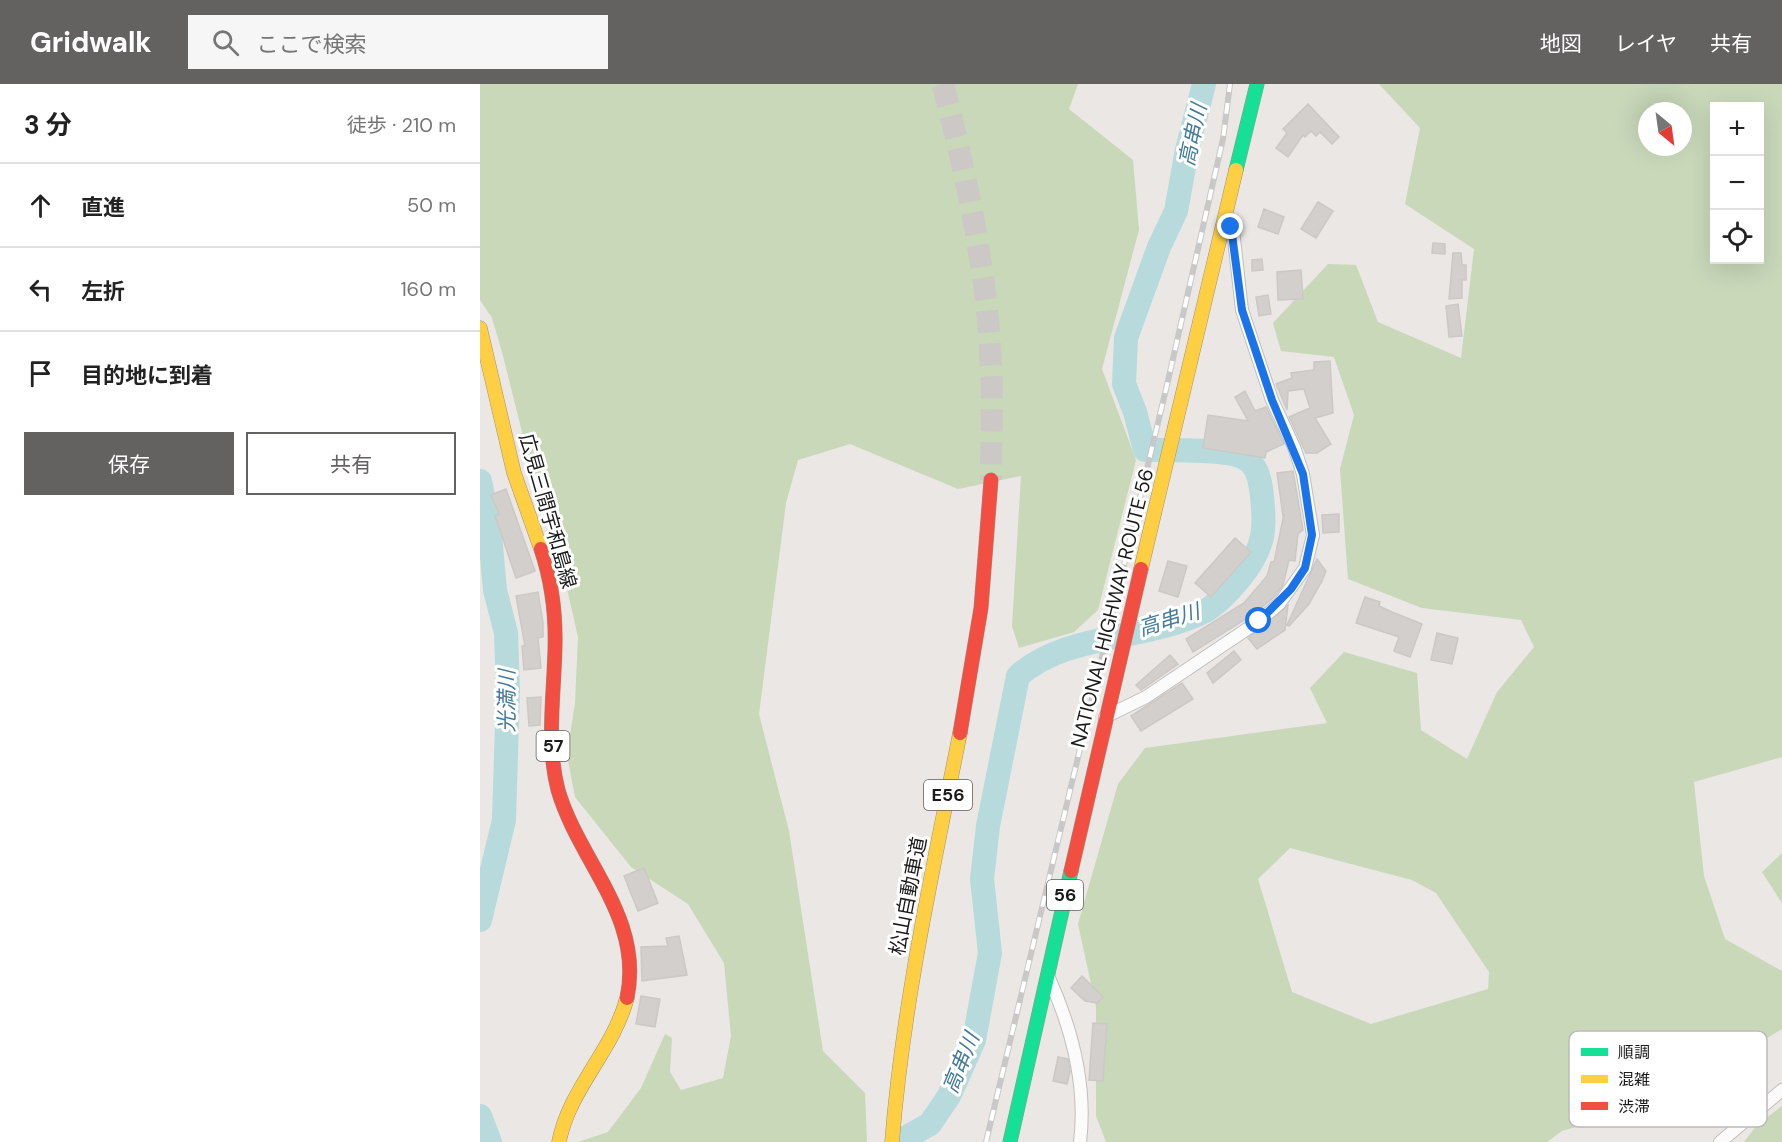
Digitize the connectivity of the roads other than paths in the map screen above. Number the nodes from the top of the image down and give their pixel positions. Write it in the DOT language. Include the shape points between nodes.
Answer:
graph roads {
  1 [pos="1257,84"];
  2 [pos="1225,216"];
  3 [pos="480,328"];
  4 [pos="991,480"];
  5 [pos="1105,717"];
  6 [pos="1047,974"];
  7 [pos="1782,1090"];
  8 [pos="1767,1103"];
  9 [pos="1738,1127"];
  10 [pos="559,1142"];
  11 [pos="892,1142"];
  12 [pos="1010,1142"];
  13 [pos="1080,1142"];
  14 [pos="1720,1142"];
  1 -- 2 [label="main road, NATIONAL HIGHWAY ROUTE 56 / 56"];
  2 -- 5 [label="main road, NATIONAL HIGHWAY ROUTE 56 / 56"];
  2 -- 5 [label="street" via="1233,230 1242,310 1272,400 1303,474 1312,535 1305,568 1291,589 1259,621 1146,697"];
  3 -- 10 [label="main road, 広見三間宇和島線 / 57" via="492,365 513,471 553,597 557,648 553,744 558,789 576,833 620,916 629,958 630,977 621,1021 567,1110"];
  4 -- 11 [label="main road, 松山自動車道 / E56" via="987,561 975,650 910,989"];
  5 -- 6 [label="main road, NATIONAL HIGHWAY ROUTE 56 / 56"];
  6 -- 12 [label="main road, NATIONAL HIGHWAY ROUTE 56 / 56"];
  6 -- 13 [label="street" via="1062,1006 1078,1063 1083,1120"];
  7 -- 8 [label="street"];
  9 -- 14 [label="street"];
}
